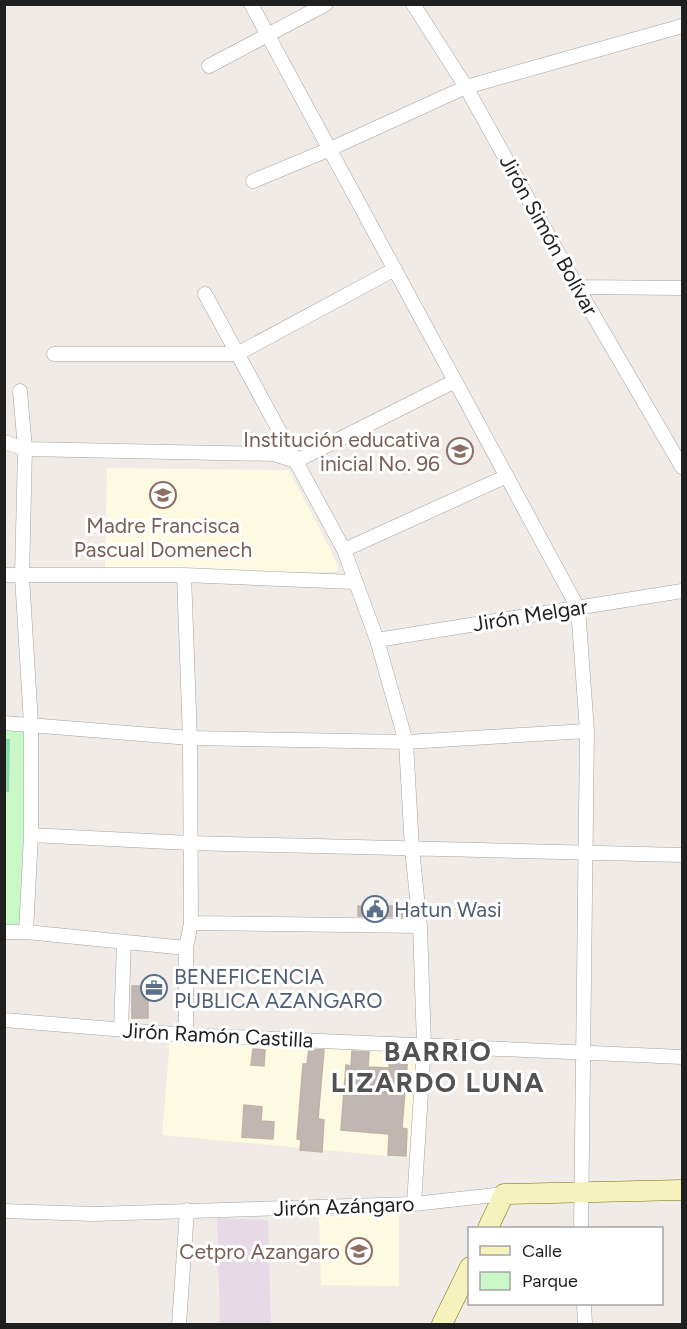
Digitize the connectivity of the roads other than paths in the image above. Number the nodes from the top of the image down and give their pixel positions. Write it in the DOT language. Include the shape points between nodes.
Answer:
graph roads {
  1 [pos="251,4"];
  2 [pos="326,4"];
  3 [pos="413,4"];
  4 [pos="682,26"];
  5 [pos="267,34"];
  6 [pos="209,66"];
  7 [pos="466,87"];
  8 [pos="330,149"];
  9 [pos="253,181"];
  10 [pos="395,269"];
  11 [pos="577,287"];
  12 [pos="682,288"];
  13 [pos="205,294"];
  14 [pos="54,354"];
  15 [pos="237,354"];
  16 [pos="455,381"];
  17 [pos="20,391"];
  18 [pos="4,442"];
  19 [pos="25,449"];
  20 [pos="296,461"];
  21 [pos="682,467"];
  22 [pos="507,476"];
  23 [pos="344,550"];
  24 [pos="184,574"];
  25 [pos="4,575"];
  26 [pos="22,576"];
  27 [pos="354,582"];
  28 [pos="682,591"];
  29 [pos="578,608"];
  30 [pos="377,640"];
  31 [pos="4,723"];
  32 [pos="32,724"];
  33 [pos="587,731"];
  34 [pos="190,738"];
  35 [pos="406,742"];
  36 [pos="31,835"];
  37 [pos="189,843"];
  38 [pos="412,849"];
  39 [pos="586,854"];
  40 [pos="682,855"];
  41 [pos="191,923"];
  42 [pos="420,926"];
  43 [pos="4,932"];
  44 [pos="26,932"];
  45 [pos="124,942"];
  46 [pos="186,948"];
  47 [pos="4,1020"];
  48 [pos="121,1030"];
  49 [pos="186,1035"];
  50 [pos="424,1045"];
  51 [pos="583,1052"];
  52 [pos="682,1057"];
  53 [pos="682,1190"];
  54 [pos="580,1192"];
  55 [pos="504,1194"];
  56 [pos="414,1204"];
  57 [pos="187,1210"];
  58 [pos="4,1211"];
  59 [pos="488,1227"];
  60 [pos="581,1227"];
  61 [pos="468,1271"];
  62 [pos="584,1305"];
  63 [pos="179,1324"];
  64 [pos="442,1324"];
  65 [pos="585,1324"];
  1 -- 5 [label="street"];
  2 -- 5 [label="street"];
  3 -- 7 [label="street, Jirón Simón Bolívar"];
  4 -- 7 [label="street"];
  5 -- 6 [label="street"];
  5 -- 8 [label="street"];
  7 -- 8 [label="street"];
  7 -- 11 [label="street, Jirón Simón Bolívar"];
  8 -- 9 [label="street"];
  8 -- 10 [label="street"];
  10 -- 15 [label="street"];
  10 -- 16 [label="street"];
  11 -- 12 [label="street"];
  11 -- 21 [label="street, Jirón Simón Bolívar"];
  13 -- 15 [label="street"];
  14 -- 15 [label="street"];
  15 -- 20 [label="street"];
  16 -- 20 [label="street"];
  16 -- 22 [label="street"];
  17 -- 19 [label="street"];
  18 -- 19 [label="street"];
  19 -- 20 [label="street" via="274,454"];
  19 -- 26 [label="street"];
  20 -- 23 [label="street"];
  22 -- 23 [label="street"];
  22 -- 29 [label="street"];
  23 -- 27 [label="street"];
  24 -- 26 [label="street"];
  24 -- 27 [label="street"];
  24 -- 34 [label="street"];
  25 -- 26 [label="street"];
  26 -- 32 [label="street"];
  27 -- 30 [label="street"];
  28 -- 29 [label="street, Jirón Melgar"];
  29 -- 30 [label="street, Jirón Melgar"];
  29 -- 33 [label="street"];
  30 -- 35 [label="street"];
  31 -- 32 [label="street"];
  32 -- 34 [label="street"];
  32 -- 36 [label="street"];
  33 -- 35 [label="street"];
  33 -- 39 [label="street"];
  34 -- 35 [label="street"];
  34 -- 37 [label="street"];
  35 -- 38 [label="street"];
  36 -- 37 [label="street"];
  36 -- 44 [label="street"];
  37 -- 38 [label="street"];
  37 -- 41 [label="street"];
  38 -- 39 [label="street"];
  38 -- 42 [label="street"];
  39 -- 40 [label="street"];
  39 -- 51 [label="street"];
  41 -- 42 [label="street"];
  41 -- 46 [label="street"];
  42 -- 50 [label="street"];
  43 -- 44 [label="street"];
  44 -- 45 [label="street"];
  45 -- 46 [label="street"];
  45 -- 48 [label="street"];
  46 -- 49 [label="street"];
  47 -- 48 [label="street, Jirón Ramón Castilla"];
  48 -- 49 [label="street, Jirón Ramón Castilla"];
  49 -- 50 [label="street, Jirón Ramón Castilla"];
  50 -- 51 [label="street, Jirón Ramón Castilla"];
  50 -- 56 [label="street"];
  51 -- 52 [label="street, Jirón Ramón Castilla"];
  51 -- 54 [label="street"];
  53 -- 54 [label="street, Jirón Azángaro"];
  54 -- 55 [label="street, Jirón Azángaro"];
  54 -- 60 [label="street"];
  55 -- 56 [label="street, Jirón Azángaro"];
  55 -- 59 [label="street"];
  56 -- 57 [label="street, Jirón Azángaro"];
  57 -- 58 [label="street, Jirón Azángaro" via="93,1214"];
  57 -- 63 [label="street"];
  61 -- 64 [label="street"];
  62 -- 65 [label="street"];
}
